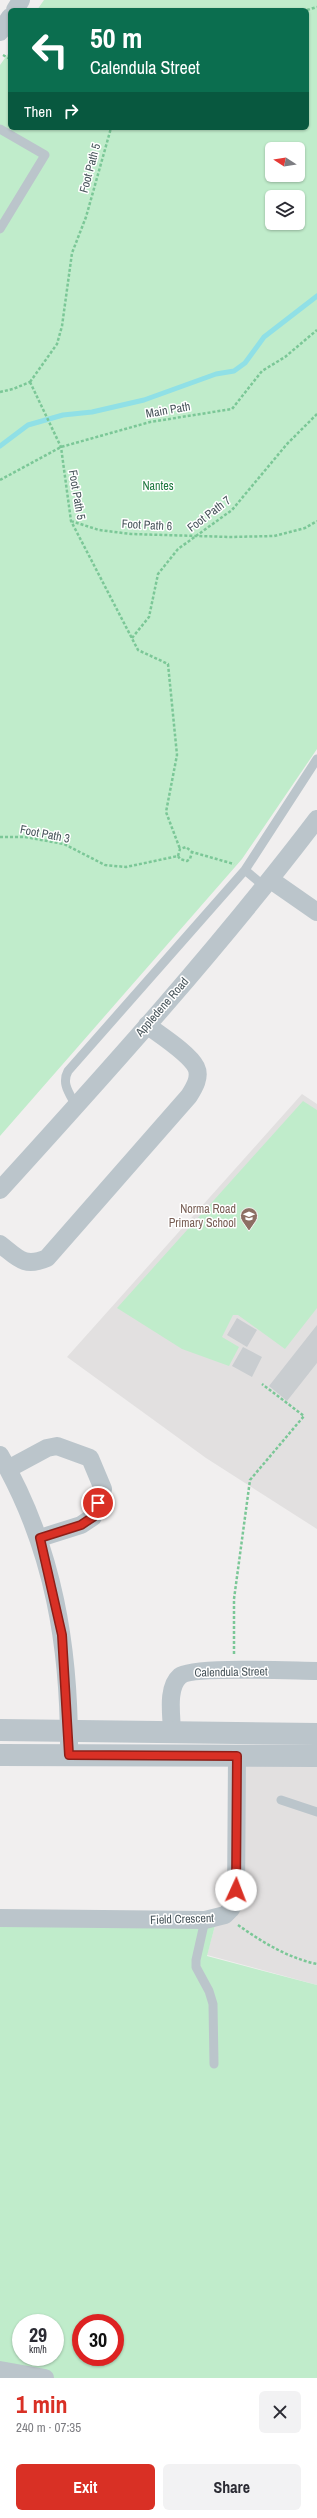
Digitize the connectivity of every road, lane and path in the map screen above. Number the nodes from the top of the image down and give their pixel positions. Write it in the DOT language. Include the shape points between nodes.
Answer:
graph roads {
  1 [pos="8,20"];
  2 [pos="0,32"];
  3 [pos="3,55"];
  4 [pos="8,57"];
  5 [pos="0,129"];
  6 [pos="110,130"];
  7 [pos="0,229"];
  8 [pos="317,330"];
  9 [pos="30,382"];
  10 [pos="0,392"];
  11 [pos="317,414"];
  12 [pos="61,447"];
  13 [pos="0,480"];
  14 [pos="71,521"];
  15 [pos="317,521"];
  16 [pos="195,536"];
  17 [pos="132,638"];
  18 [pos="317,759"];
  19 [pos="317,819"];
  20 [pos="0,837"];
  21 [pos="180,849"];
  22 [pos="192,852"];
  23 [pos="178,856"];
  24 [pos="235,864"];
  25 [pos="245,870"];
  26 [pos="268,883"];
  27 [pos="317,912"];
  28 [pos="147,1025"];
  29 [pos="76,1106"];
  30 [pos="0,1190"];
  31 [pos="0,1244"];
  32 [pos="262,1384"];
  33 [pos="4,1462"];
  34 [pos="40,1538"];
  35 [pos="234,1671"];
  36 [pos="317,1671"];
  37 [pos="0,1730"];
  38 [pos="69,1732"];
  39 [pos="172,1733"];
  40 [pos="317,1734"];
  41 [pos="0,1755"];
  42 [pos="69,1755"];
  43 [pos="237,1756"];
  44 [pos="317,1756"];
  45 [pos="281,1800"];
  46 [pos="317,1812"];
  47 [pos="225,1915"];
  48 [pos="0,1918"];
  49 [pos="205,1920"];
  50 [pos="317,1964"];
  51 [pos="214,2064"];
  52 [pos="0,2370"];
  53 [pos="45,2378"];
  1 -- 2 [label="street"];
  3 -- 4 [label="path"];
  5 -- 7 [label="lane" via="45,155"];
  6 -- 9 [label="path, Foot Path 5" via="86,217 72,253 62,326 57,344"];
  8 -- 12 [label="path, Main Path" via="286,357 262,371 232,409 150,422"];
  9 -- 10 [label="path"];
  9 -- 12 [label="path, Foot Path 5"];
  11 -- 16 [label="path, Foot Path 7" via="287,444 232,510"];
  12 -- 13 [label="path, Main Path"];
  12 -- 14 [label="path, Foot Path 5"];
  14 -- 16 [label="path, Foot Path 6" via="100,530 123,533"];
  14 -- 17 [label="path, Foot Path 5"];
  15 -- 16 [label="path, Foot Path 6" via="304,528 274,536"];
  16 -- 17 [label="path, Foot Path 7" via="178,549 158,574 149,617"];
  17 -- 21 [label="path, Foot Path 5" via="138,650 168,664 171,675 177,755 166,812"];
  18 -- 25 [label="lane"];
  19 -- 26 [label="street, Appledene Road"];
  20 -- 23 [label="path, Foot Path 3" via="25,837 64,844 105,864 126,868"];
  21 -- 22 [label="path" via="186,847"];
  21 -- 23 [label="path"];
  22 -- 23 [label="path" via="187,861"];
  22 -- 24 [label="path"];
  25 -- 26 [label="lane"];
  25 -- 29 [label="lane" via="68,1071 66,1087"];
  26 -- 27 [label="street"];
  26 -- 28 [label="street, Appledene Road"];
  28 -- 29 [label="street, Appledene Road"];
  28 -- 31 [label="street" via="189,1058 197,1068 197,1084 189,1096 46,1258 33,1263 20,1260"];
  29 -- 30 [label="street, Appledene Road"];
  32 -- 35 [label="path" via="304,1416 250,1480 234,1599"];
  33 -- 34 [label="street"];
  33 -- 34 [label="street" via="57,1446 90,1458 103,1489 93,1517 81,1525"];
  34 -- 38 [label="street" via="62,1635"];
  35 -- 36 [label="street, Calendula Street"];
  35 -- 39 [label="street, Calendula Street" via="189,1672 180,1676 172,1690"];
  37 -- 38 [label="street"];
  38 -- 39 [label="street"];
  38 -- 42 [label="street"];
  39 -- 40 [label="street"];
  41 -- 42 [label="street"];
  42 -- 43 [label="street"];
  43 -- 44 [label="street"];
  43 -- 47 [label="street, Field Crescent" via="236,1900"];
  45 -- 46 [label="lane"];
  47 -- 49 [label="street, Field Crescent"];
  47 -- 50 [label="path" via="276,1950"];
  48 -- 49 [label="street, Field Crescent"];
  49 -- 51 [label="lane" via="196,1967 213,2004"];
  52 -- 53 [label="street"];
}
